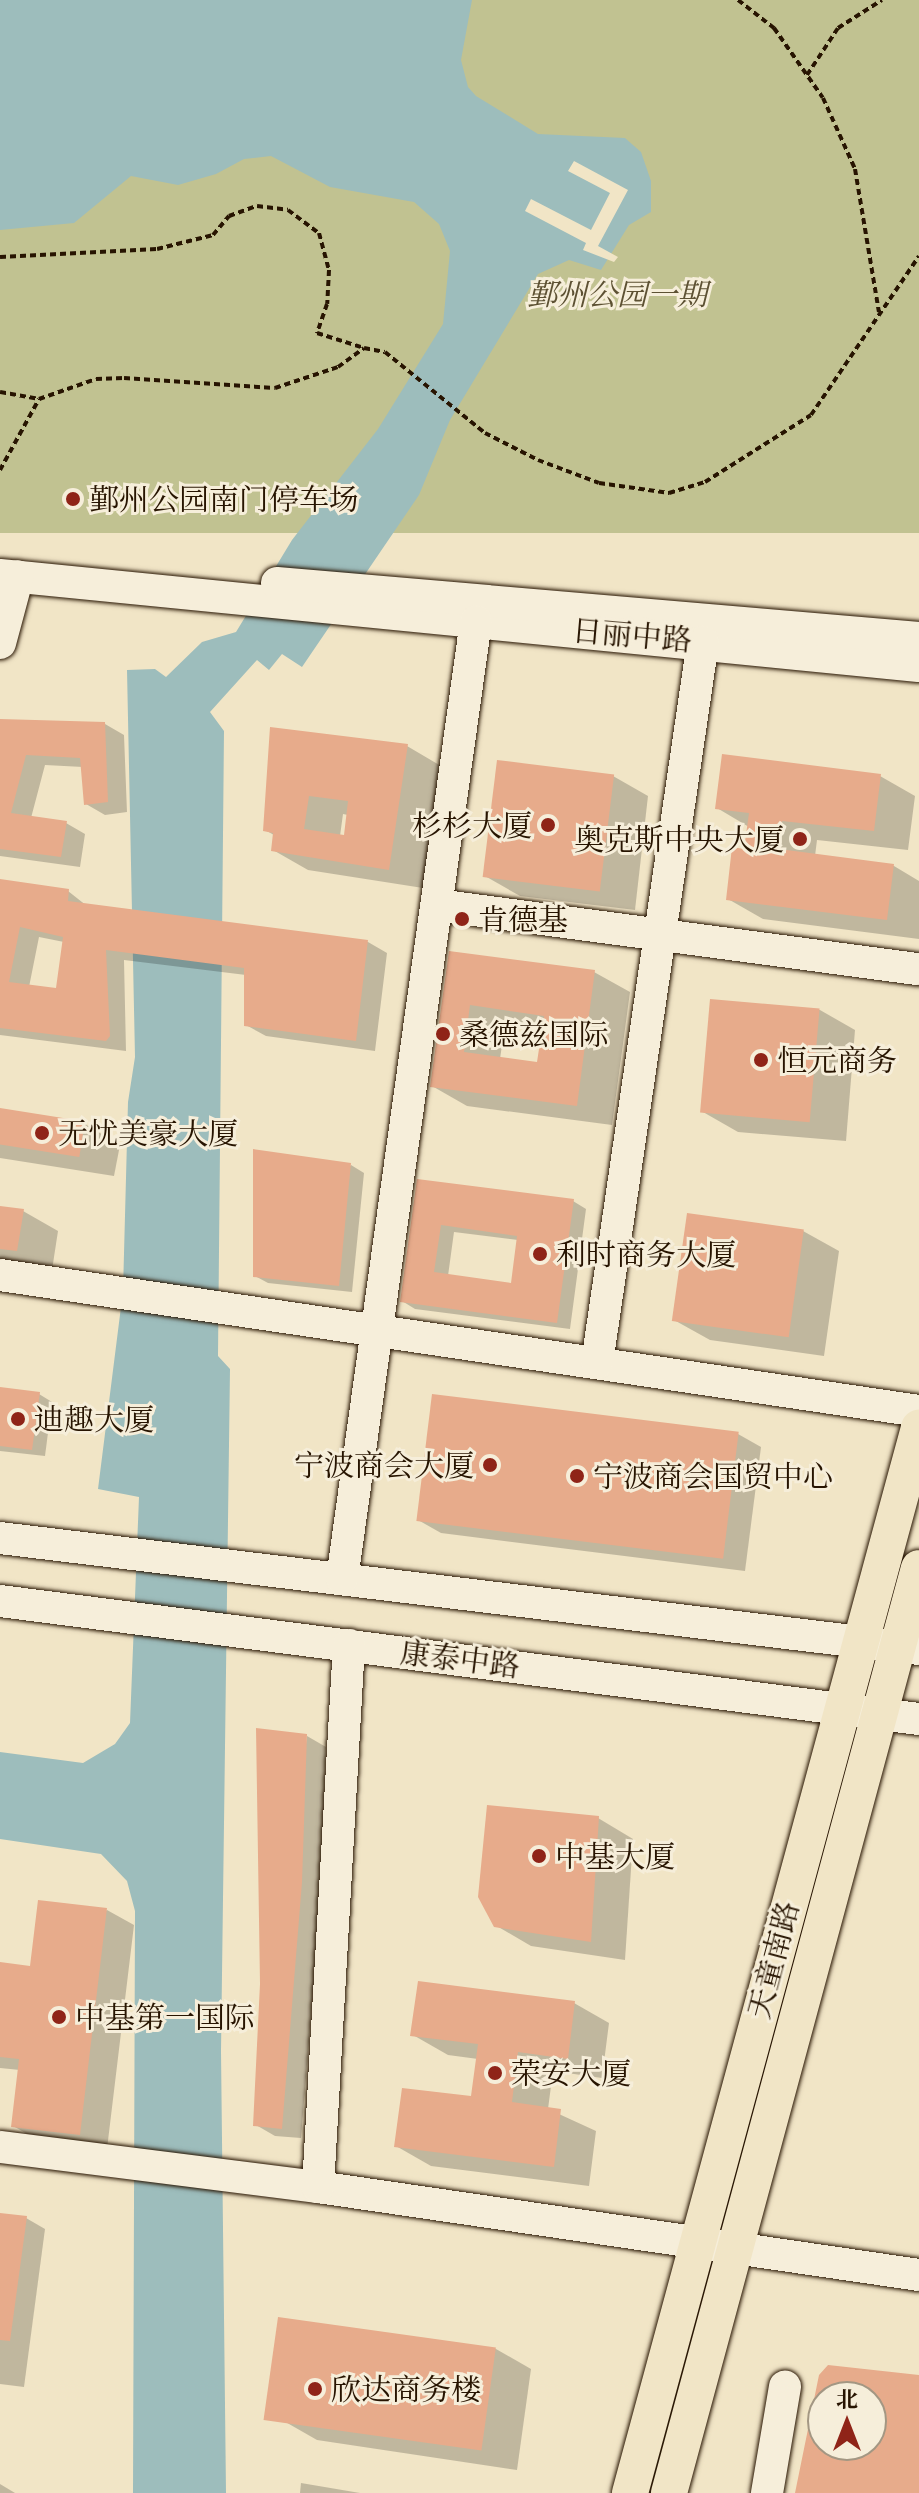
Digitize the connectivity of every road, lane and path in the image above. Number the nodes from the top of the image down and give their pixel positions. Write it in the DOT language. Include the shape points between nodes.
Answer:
graph roads {
  1 [pos="738,0"];
  2 [pos="882,0"];
  3 [pos="807,75"];
  4 [pos="919,256"];
  5 [pos="0,257"];
  6 [pos="880,315"];
  7 [pos="364,348"];
  8 [pos="0,392"];
  9 [pos="39,399"];
  10 [pos="0,470"];
  11 [pos="6,569"];
  12 [pos="352,602"];
  13 [pos="476,621"];
  14 [pos="919,638"];
  15 [pos="703,642"];
  16 [pos="0,643"];
  17 [pos="919,666"];
  18 [pos="437,905"];
  19 [pos="659,934"];
  20 [pos="919,969"];
  21 [pos="0,1275"];
  22 [pos="379,1330"];
  23 [pos="597,1363"];
  24 [pos="919,1411"];
  25 [pos="919,1428"];
  26 [pos="0,1538"];
  27 [pos="919,1568"];
  28 [pos="342,1579"];
  29 [pos="0,1601"];
  30 [pos="859,1642"];
  31 [pos="349,1645"];
  32 [pos="909,1648"];
  33 [pos="840,1709"];
  34 [pos="880,1714"];
  35 [pos="919,1719"];
  36 [pos="0,2147"];
  37 [pos="318,2187"];
  38 [pos="697,2242"];
  39 [pos="735,2248"];
  40 [pos="919,2275"];
  41 [pos="785,2387"];
  42 [pos="630,2493"];
  43 [pos="669,2493"];
  44 [pos="767,2493"];
  1 -- 3 [label="path" via="774,28"];
  2 -- 3 [label="path" via="838,28"];
  3 -- 6 [label="path" via="855,169"];
  4 -- 6 [label="path" via="899,278"];
  5 -- 7 [label="path" via="157,249 213,235 229,216 257,206 288,210 319,233 329,270 327,304 317,333"];
  6 -- 7 [label="path" via="811,415 705,482 669,493 631,491 566,471 485,433 396,360"];
  7 -- 9 [label="path" via="338,367 275,388 96,379"];
  8 -- 9 [label="path"];
  9 -- 10 [label="path"];
  11 -- 12 [label="street"];
  11 -- 16 [label="street"];
  12 -- 13 [label="street, 日丽中路"];
  12 -- 14 [label="street, 日丽中路"];
  13 -- 15 [label="street, 日丽中路"];
  13 -- 18 [label="street"];
  15 -- 17 [label="street, 日丽中路"];
  15 -- 19 [label="street"];
  18 -- 19 [label="street"];
  18 -- 22 [label="street"];
  19 -- 20 [label="street"];
  19 -- 23 [label="street"];
  21 -- 22 [label="street"];
  22 -- 23 [label="street"];
  22 -- 28 [label="street"];
  23 -- 24 [label="street"];
  25 -- 30 [label="main road, 天童南路"];
  26 -- 28 [label="street"];
  27 -- 32 [label="main road, 天童南路"];
  28 -- 30 [label="street"];
  29 -- 31 [label="street, 康泰中路"];
  30 -- 32 [label="street"];
  30 -- 33 [label="main road, 天童南路"];
  31 -- 33 [label="street, 康泰中路"];
  31 -- 37 [label="street"];
  32 -- 34 [label="main road, 天童南路"];
  33 -- 34 [label="street, 康泰中路"];
  33 -- 38 [label="main road, 天童南路"];
  34 -- 35 [label="street, 康泰中路"];
  34 -- 39 [label="main road, 天童南路"];
  36 -- 37 [label="street"];
  37 -- 38 [label="street"];
  38 -- 39 [label="street"];
  38 -- 42 [label="main road, 天童南路"];
  39 -- 40 [label="street"];
  39 -- 43 [label="main road, 天童南路"];
  41 -- 44 [label="street"];
}
